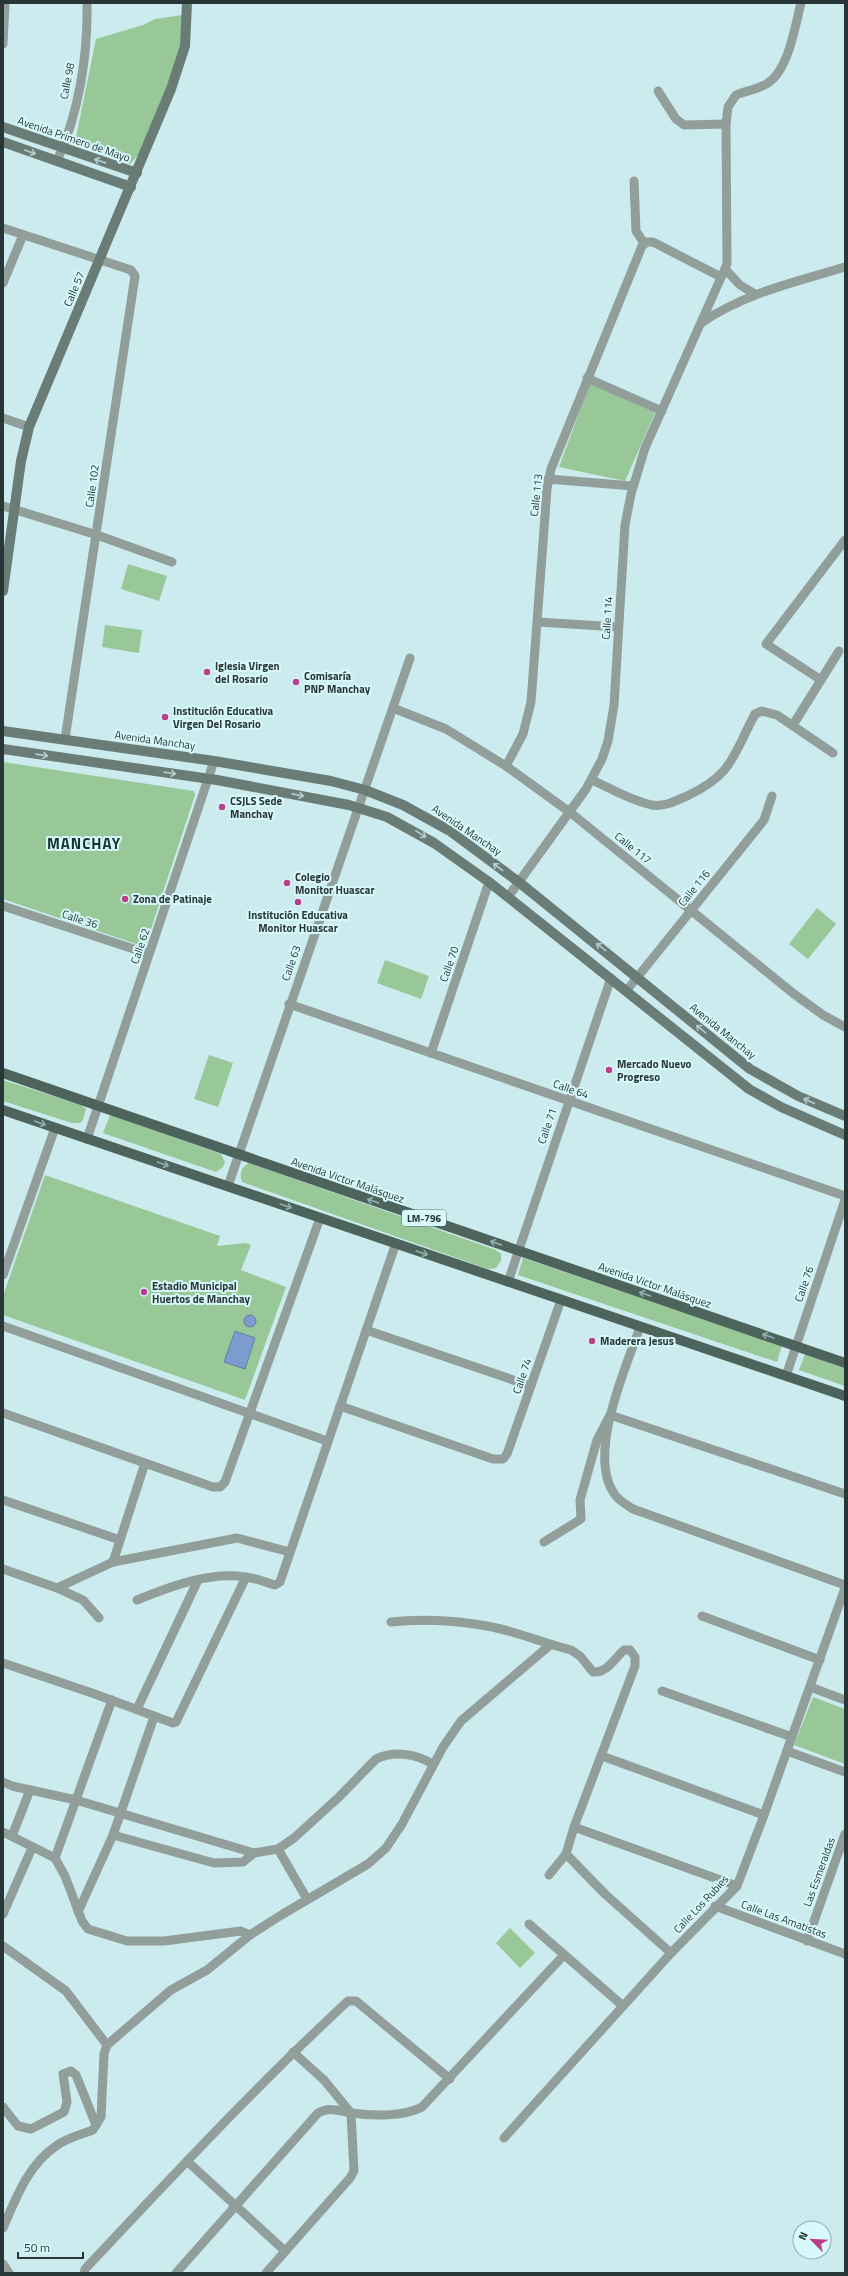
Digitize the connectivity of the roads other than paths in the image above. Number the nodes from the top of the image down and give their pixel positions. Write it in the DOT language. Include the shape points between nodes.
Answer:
graph roads {
  1 [pos="5,3"];
  2 [pos="87,3"];
  3 [pos="188,3"];
  4 [pos="801,3"];
  5 [pos="3,44"];
  6 [pos="658,91"];
  7 [pos="726,124"];
  8 [pos="3,127"];
  9 [pos="3,142"];
  10 [pos="63,148"];
  11 [pos="57,161"];
  12 [pos="137,173"];
  13 [pos="634,181"];
  14 [pos="131,187"];
  15 [pos="3,228"];
  16 [pos="23,235"];
  17 [pos="645,242"];
  18 [pos="99,260"];
  19 [pos="845,267"];
  20 [pos="725,269"];
  21 [pos="721,277"];
  22 [pos="3,283"];
  23 [pos="755,294"];
  24 [pos="700,324"];
  25 [pos="587,378"];
  26 [pos="662,411"];
  27 [pos="3,418"];
  28 [pos="29,427"];
  29 [pos="548,479"];
  30 [pos="632,486"];
  31 [pos="3,506"];
  32 [pos="15,510"];
  33 [pos="97,535"];
  34 [pos="845,540"];
  35 [pos="172,562"];
  36 [pos="3,591"];
  37 [pos="538,622"];
  38 [pos="618,627"];
  39 [pos="839,651"];
  40 [pos="410,658"];
  41 [pos="821,680"];
  42 [pos="393,708"];
  43 [pos="792,726"];
  44 [pos="3,730"];
  45 [pos="65,739"];
  46 [pos="3,749"];
  47 [pos="833,753"];
  48 [pos="214,761"];
  49 [pos="506,766"];
  50 [pos="209,779"];
  51 [pos="592,780"];
  52 [pos="365,790"];
  53 [pos="772,796"];
  54 [pos="357,807"];
  55 [pos="571,813"];
  56 [pos="489,882"];
  57 [pos="520,883"];
  58 [pos="508,897"];
  59 [pos="3,906"];
  60 [pos="690,911"];
  61 [pos="150,954"];
  62 [pos="638,977"];
  63 [pos="611,978"];
  64 [pos="627,990"];
  65 [pos="289,1004"];
  66 [pos="845,1027"];
  67 [pos="431,1053"];
  68 [pos="3,1074"];
  69 [pos="569,1101"];
  70 [pos="99,1106"];
  71 [pos="3,1110"];
  72 [pos="845,1116"];
  73 [pos="55,1128"];
  74 [pos="845,1134"];
  75 [pos="88,1139"];
  76 [pos="239,1154"];
  77 [pos="228,1186"];
  78 [pos="845,1196"];
  79 [pos="845,1200"];
  80 [pos="320,1218"];
  81 [pos="396,1244"];
  82 [pos="518,1251"];
  83 [pos="3,1275"];
  84 [pos="508,1282"];
  85 [pos="561,1300"];
  86 [pos="3,1326"];
  87 [pos="640,1327"];
  88 [pos="366,1330"];
  89 [pos="796,1346"];
  90 [pos="845,1363"];
  91 [pos="786,1376"];
  92 [pos="531,1386"];
  93 [pos="845,1396"];
  94 [pos="340,1406"];
  95 [pos="3,1413"];
  96 [pos="250,1413"];
  97 [pos="610,1415"];
  98 [pos="328,1441"];
  99 [pos="145,1463"];
  100 [pos="845,1494"];
  101 [pos="3,1500"];
  102 [pos="120,1540"];
  103 [pos="544,1542"];
  104 [pos="290,1552"];
  105 [pos="113,1562"];
  106 [pos="3,1569"];
  107 [pos="246,1577"];
  108 [pos="198,1580"];
  109 [pos="72,1581"];
  110 [pos="845,1585"];
  111 [pos="57,1588"];
  112 [pos="845,1588"];
  113 [pos="83,1600"];
  114 [pos="137,1600"];
  115 [pos="702,1616"];
  116 [pos="98,1618"];
  117 [pos="391,1622"];
  118 [pos="550,1645"];
  119 [pos="820,1660"];
  120 [pos="3,1663"];
  121 [pos="810,1687"];
  122 [pos="662,1691"];
  123 [pos="112,1700"];
  124 [pos="845,1700"];
  125 [pos="137,1709"];
  126 [pos="154,1717"];
  127 [pos="792,1737"];
  128 [pos="787,1751"];
  129 [pos="602,1756"];
  130 [pos="433,1764"];
  131 [pos="845,1772"];
  132 [pos="3,1782"];
  133 [pos="30,1790"];
  134 [pos="76,1800"];
  135 [pos="121,1814"];
  136 [pos="764,1815"];
  137 [pos="574,1827"];
  138 [pos="3,1832"];
  139 [pos="845,1834"];
  140 [pos="113,1835"];
  141 [pos="12,1836"];
  142 [pos="32,1848"];
  143 [pos="278,1849"];
  144 [pos="254,1853"];
  145 [pos="566,1854"];
  146 [pos="55,1858"];
  147 [pos="549,1875"];
  148 [pos="737,1886"];
  149 [pos="307,1899"];
  150 [pos="714,1906"];
  151 [pos="78,1912"];
  152 [pos="3,1914"];
  153 [pos="530,1924"];
  154 [pos="250,1935"];
  155 [pos="807,1940"];
  156 [pos="3,1946"];
  157 [pos="671,1953"];
  158 [pos="845,1954"];
  159 [pos="564,1955"];
  160 [pos="623,2006"];
  161 [pos="107,2045"];
  162 [pos="294,2052"];
  163 [pos="450,2079"];
  164 [pos="3,2107"];
  165 [pos="351,2113"];
  166 [pos="96,2125"];
  167 [pos="504,2138"];
  168 [pos="186,2161"];
  169 [pos="236,2206"];
  170 [pos="3,2228"];
  171 [pos="285,2251"];
  172 [pos="3,2264"];
  173 [pos="9,2273"];
  174 [pos="84,2273"];
  175 [pos="176,2273"];
  176 [pos="266,2273"];
  1 -- 5 [label="street"];
  2 -- 10 [label="street, Calle 98" via="86,46 82,72"];
  3 -- 12 [label="street, Calle 57" via="182,61"];
  4 -- 7 [label="street, Calle 114" via="790,46 774,78 767,84 736,95 728,107"];
  6 -- 7 [label="street" via="676,119 684,125"];
  7 -- 20 [label="street, Calle 114" via="728,256"];
  8 -- 10 [label="street, Avenida Primero de Mayo"];
  9 -- 11 [label="street, one-way"];
  10 -- 11 [label="street, Calle 98"];
  12 -- 10 [label="street, Avenida Primero de Mayo, one-way"];
  11 -- 14 [label="street"];
  12 -- 14 [label="street, Calle 57"];
  13 -- 17 [label="street" via="636,231"];
  14 -- 18 [label="street, Calle 57"];
  15 -- 16 [label="street, Calle 102"];
  16 -- 18 [label="street, Calle 102"];
  16 -- 22 [label="street"];
  17 -- 21 [label="street" via="653,242"];
  17 -- 25 [label="street, Calle 113"];
  18 -- 28 [label="street, Calle 57"];
  18 -- 33 [label="street, Calle 102" via="131,270 135,276"];
  19 -- 23 [label="street"];
  20 -- 21 [label="street, Calle 114"];
  20 -- 23 [label="street" via="740,285"];
  21 -- 24 [label="street, Calle 114"];
  23 -- 24 [label="street" via="734,303"];
  24 -- 26 [label="street, Calle 114"];
  25 -- 26 [label="street"];
  25 -- 29 [label="street, Calle 113" via="554,457"];
  26 -- 30 [label="street, Calle 114" via="645,448"];
  27 -- 28 [label="street"];
  28 -- 32 [label="street, Calle 57"];
  29 -- 30 [label="street"];
  29 -- 37 [label="street, Calle 113"];
  30 -- 38 [label="street, Calle 114" via="625,525"];
  31 -- 32 [label="street"];
  32 -- 33 [label="street"];
  32 -- 36 [label="street, Calle 57"];
  33 -- 35 [label="street"];
  33 -- 45 [label="street, Calle 102"];
  34 -- 41 [label="street" via="766,644"];
  37 -- 38 [label="street"];
  37 -- 49 [label="street, Calle 113" via="529,713 518,744"];
  38 -- 51 [label="street, Calle 114" via="610,731 602,759"];
  39 -- 41 [label="street"];
  40 -- 42 [label="street, Calle 63"];
  41 -- 43 [label="street"];
  42 -- 49 [label="street, Calle 117" via="446,729"];
  42 -- 52 [label="street, Calle 63"];
  43 -- 47 [label="street"];
  43 -- 51 [label="street" via="768,712 755,714 734,759 723,773 707,787 674,802 651,805"];
  44 -- 45 [label="street, Avenida Manchay"];
  45 -- 48 [label="street, Avenida Manchay"];
  46 -- 50 [label="street, one-way"];
  48 -- 50 [label="street, Calle 62"];
  48 -- 52 [label="street, Avenida Manchay" via="331,781"];
  49 -- 55 [label="street, Calle 117"];
  50 -- 54 [label="street, one-way"];
  50 -- 61 [label="street, Calle 62"];
  51 -- 55 [label="street, Calle 114"];
  52 -- 54 [label="street, Calle 63"];
  57 -- 52 [label="street, Avenida Manchay, one-way" via="430,818"];
  53 -- 60 [label="street, Calle 116" via="764,820"];
  54 -- 56 [label="street, one-way" via="410,828"];
  54 -- 65 [label="street, Calle 63"];
  55 -- 57 [label="street, Calle 114"];
  55 -- 60 [label="street, Calle 117"];
  56 -- 58 [label="street"];
  56 -- 67 [label="street, Calle 70"];
  57 -- 58 [label="street, Calle 114"];
  62 -- 57 [label="street, Avenida Manchay, one-way"];
  58 -- 63 [label="street"];
  59 -- 61 [label="street, Calle 36"];
  60 -- 62 [label="street, Calle 116"];
  60 -- 66 [label="street, Calle 117" via="800,998"];
  61 -- 70 [label="street, Calle 62"];
  62 -- 64 [label="street, Calle 116"];
  72 -- 62 [label="street, Avenida Manchay, one-way" via="798,1096 750,1069"];
  63 -- 64 [label="street"];
  63 -- 69 [label="street, Calle 71"];
  64 -- 74 [label="street" via="749,1089 781,1107"];
  65 -- 67 [label="street, Calle 64"];
  65 -- 76 [label="street, Calle 63"];
  67 -- 69 [label="street, Calle 64"];
  68 -- 70 [label="main road, Avenida Victor Malásquez / LM-796"];
  69 -- 78 [label="street, Calle 64"];
  69 -- 82 [label="street, Calle 71"];
  70 -- 75 [label="street, Calle 62"];
  70 -- 76 [label="main road, Avenida Victor Malásquez / LM-796"];
  71 -- 73 [label="main road, one-way"];
  73 -- 75 [label="main road"];
  73 -- 83 [label="street"];
  75 -- 77 [label="main road, one-way"];
  76 -- 77 [label="street, Calle 63"];
  82 -- 76 [label="main road, Avenida Victor Malásquez / LM-796, one-way"];
  77 -- 80 [label="main road, one-way"];
  79 -- 89 [label="street, Calle 76"];
  80 -- 81 [label="main road"];
  80 -- 96 [label="street"];
  81 -- 84 [label="main road, one-way"];
  81 -- 88 [label="street"];
  82 -- 84 [label="street, Calle 71"];
  89 -- 82 [label="main road, Avenida Victor Malásquez / LM-796, one-way"];
  84 -- 85 [label="main road"];
  85 -- 87 [label="main road"];
  85 -- 92 [label="street, Calle 74"];
  86 -- 96 [label="street"];
  87 -- 91 [label="main road"];
  87 -- 97 [label="street"];
  88 -- 92 [label="street"];
  88 -- 94 [label="street"];
  89 -- 90 [label="main road, Avenida Victor Malásquez / LM-796"];
  89 -- 91 [label="street, Calle 76"];
  91 -- 93 [label="main road"];
  92 -- 94 [label="street, Calle 74" via="503,1459 493,1459"];
  94 -- 98 [label="street"];
  95 -- 99 [label="street"];
  96 -- 98 [label="street"];
  96 -- 99 [label="street" via="220,1487 215,1488"];
  97 -- 100 [label="street"];
  97 -- 103 [label="street" via="597,1440 580,1500 581,1519"];
  97 -- 110 [label="street" via="606,1445 607,1473 615,1495 622,1502 633,1509"];
  98 -- 104 [label="street"];
  99 -- 102 [label="street"];
  101 -- 102 [label="street"];
  102 -- 105 [label="street"];
  104 -- 105 [label="street" via="237,1538"];
  104 -- 107 [label="street" via="278,1584"];
  105 -- 109 [label="street"];
  106 -- 111 [label="street"];
  107 -- 108 [label="street"];
  107 -- 126 [label="street" via="176,1722 170,1723"];
  108 -- 114 [label="street"];
  108 -- 125 [label="street"];
  109 -- 111 [label="street"];
  109 -- 113 [label="street"];
  111 -- 113 [label="street"];
  112 -- 119 [label="street, Calle Los Rubies"];
  113 -- 116 [label="street"];
  115 -- 119 [label="street"];
  117 -- 118 [label="street" via="484,1625"];
  118 -- 129 [label="street" via="571,1650 580,1656 593,1672 607,1668 624,1650 630,1650 635,1657 635,1666"];
  118 -- 130 [label="street" via="469,1712"];
  119 -- 121 [label="street, Calle Los Rubies"];
  120 -- 123 [label="street"];
  121 -- 124 [label="street"];
  121 -- 127 [label="street, Calle Los Rubies"];
  122 -- 127 [label="street"];
  123 -- 125 [label="street"];
  123 -- 134 [label="street"];
  125 -- 126 [label="street"];
  126 -- 135 [label="street"];
  127 -- 128 [label="street, Calle Los Rubies"];
  128 -- 131 [label="street"];
  128 -- 136 [label="street, Calle Los Rubies"];
  129 -- 136 [label="street"];
  129 -- 137 [label="street"];
  130 -- 143 [label="street" via="421,1757 407,1754 382,1755 339,1797"];
  130 -- 149 [label="street" via="402,1824 386,1848 350,1876"];
  132 -- 133 [label="street"];
  133 -- 134 [label="street"];
  133 -- 141 [label="street"];
  134 -- 135 [label="street"];
  134 -- 146 [label="street"];
  135 -- 140 [label="street"];
  135 -- 144 [label="street"];
  136 -- 148 [label="street, Calle Los Rubies"];
  137 -- 145 [label="street"];
  137 -- 148 [label="street"];
  138 -- 141 [label="street"];
  139 -- 155 [label="street, Las Esmeraldas"];
  140 -- 144 [label="street" via="214,1863 243,1862"];
  140 -- 151 [label="street"];
  141 -- 142 [label="street"];
  142 -- 146 [label="street"];
  142 -- 152 [label="street"];
  143 -- 144 [label="street"];
  143 -- 149 [label="street"];
  145 -- 147 [label="street"];
  145 -- 157 [label="street" via="605,1894"];
  146 -- 151 [label="street" via="65,1876"];
  148 -- 150 [label="street, Calle Los Rubies"];
  149 -- 154 [label="street"];
  150 -- 155 [label="street, Calle Las Amatistas"];
  150 -- 157 [label="street, Calle Los Rubies"];
  151 -- 154 [label="street" via="88,1929 127,1941 164,1941 241,1931"];
  153 -- 159 [label="street"];
  154 -- 161 [label="street" via="207,1970 171,1990"];
  155 -- 158 [label="street, Calle Las Amatistas"];
  156 -- 161 [label="street" via="66,1991"];
  157 -- 160 [label="street, Calle Los Rubies"];
  159 -- 160 [label="street"];
  159 -- 163 [label="street"];
  160 -- 167 [label="street, Calle Los Rubies"];
  161 -- 166 [label="street" via="104,2054 101,2117"];
  162 -- 163 [label="street" via="352,1999"];
  162 -- 165 [label="street" via="324,2080"];
  162 -- 168 [label="street"];
  163 -- 165 [label="street" via="416,2111"];
  164 -- 166 [label="street" via="18,2126 31,2129 64,2112 67,2102 63,2074 71,2071 76,2075"];
  165 -- 169 [label="street" via="326,2108 318,2113"];
  165 -- 171 [label="street" via="354,2171"];
  166 -- 170 [label="street" via="93,2130 56,2146 31,2170"];
  168 -- 169 [label="street"];
  168 -- 174 [label="street"];
  169 -- 171 [label="street"];
  169 -- 175 [label="street"];
  171 -- 176 [label="street"];
  172 -- 173 [label="street"];
}
